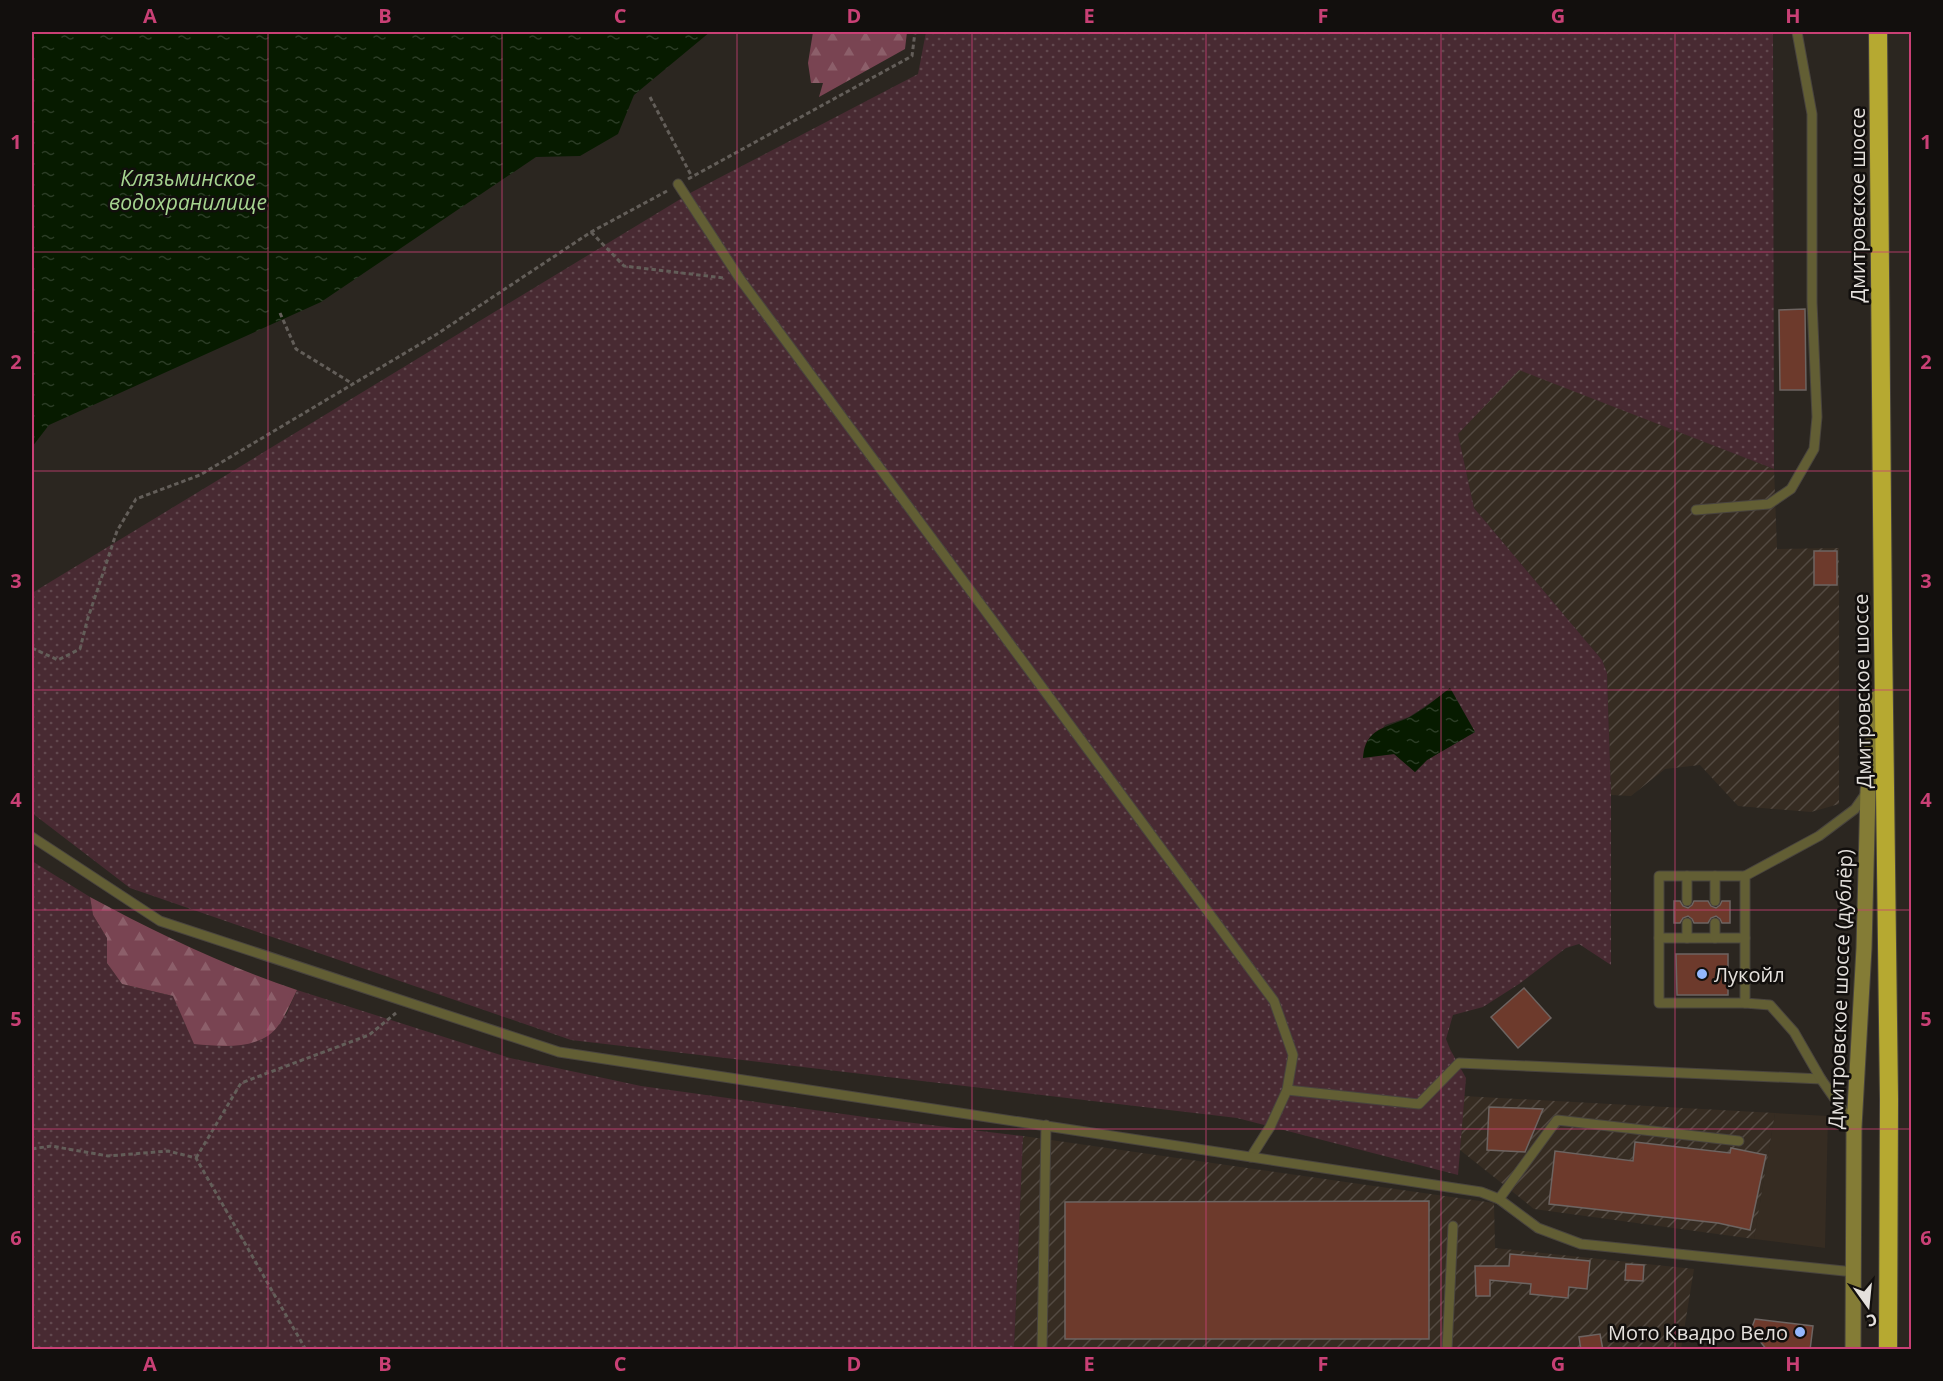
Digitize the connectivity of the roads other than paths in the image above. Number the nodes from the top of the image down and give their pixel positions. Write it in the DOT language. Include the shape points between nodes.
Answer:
graph roads {
  1 [pos="1797,32"];
  2 [pos="1878,32"];
  3 [pos="678,184"];
  4 [pos="1696,510"];
  5 [pos="1883,632"];
  6 [pos="1868,790"];
  7 [pos="32,837"];
  8 [pos="1687,876"];
  9 [pos="1715,876"];
  10 [pos="1745,876"];
  11 [pos="1687,901"];
  12 [pos="1715,901"];
  13 [pos="1687,923"];
  14 [pos="1715,923"];
  15 [pos="1659,938"];
  16 [pos="1687,938"];
  17 [pos="1715,938"];
  18 [pos="1745,938"];
  19 [pos="1745,1003"];
  20 [pos="1821,1079"];
  21 [pos="1287,1090"];
  22 [pos="1046,1125"];
  23 [pos="1854,1127"];
  24 [pos="1739,1142"];
  25 [pos="1251,1157"];
  26 [pos="1499,1199"];
  27 [pos="1453,1226"];
  28 [pos="1854,1272"];
  29 [pos="1042,1350"];
  30 [pos="1447,1350"];
  31 [pos="1853,1350"];
  32 [pos="1888,1350"];
  1 -- 4 [label="lane" via="1812,114 1812,302 1817,417 1814,449 1791,489 1769,504"];
  2 -- 5 [label="highway, Дмитровское шоссе"];
  3 -- 21 [label="lane" via="740,279 1274,1001 1293,1055"];
  5 -- 6 [label="main road, Дмитровское шоссе (дублёр)"];
  5 -- 32 [label="highway, Дмитровское шоссе"];
  6 -- 10 [label="lane" via="1856,809 1819,836"];
  6 -- 23 [label="main road, Дмитровское шоссе (дублёр)"];
  7 -- 22 [label="lane" via="160,921 559,1052"];
  8 -- 9 [label="lane"];
  8 -- 11 [label="lane"];
  8 -- 15 [label="lane" via="1659,876"];
  9 -- 10 [label="lane"];
  9 -- 12 [label="lane"];
  10 -- 18 [label="lane"];
  13 -- 16 [label="lane"];
  14 -- 17 [label="lane"];
  15 -- 16 [label="lane"];
  15 -- 19 [label="lane" via="1659,1003"];
  16 -- 17 [label="lane"];
  17 -- 18 [label="lane"];
  18 -- 19 [label="lane"];
  19 -- 20 [label="lane" via="1770,1005 1794,1032"];
  20 -- 21 [label="lane" via="1459,1063 1419,1104"];
  20 -- 23 [label="lane"];
  21 -- 25 [label="lane"];
  22 -- 25 [label="lane"];
  22 -- 29 [label="lane"];
  23 -- 28 [label="main road, Дмитровское шоссе (дублёр)"];
  24 -- 26 [label="lane" via="1557,1120"];
  25 -- 26 [label="lane" via="1481,1192"];
  26 -- 28 [label="lane" via="1538,1228 1581,1244"];
  27 -- 30 [label="lane"];
  28 -- 31 [label="main road, Дмитровское шоссе (дублёр)"];
}
